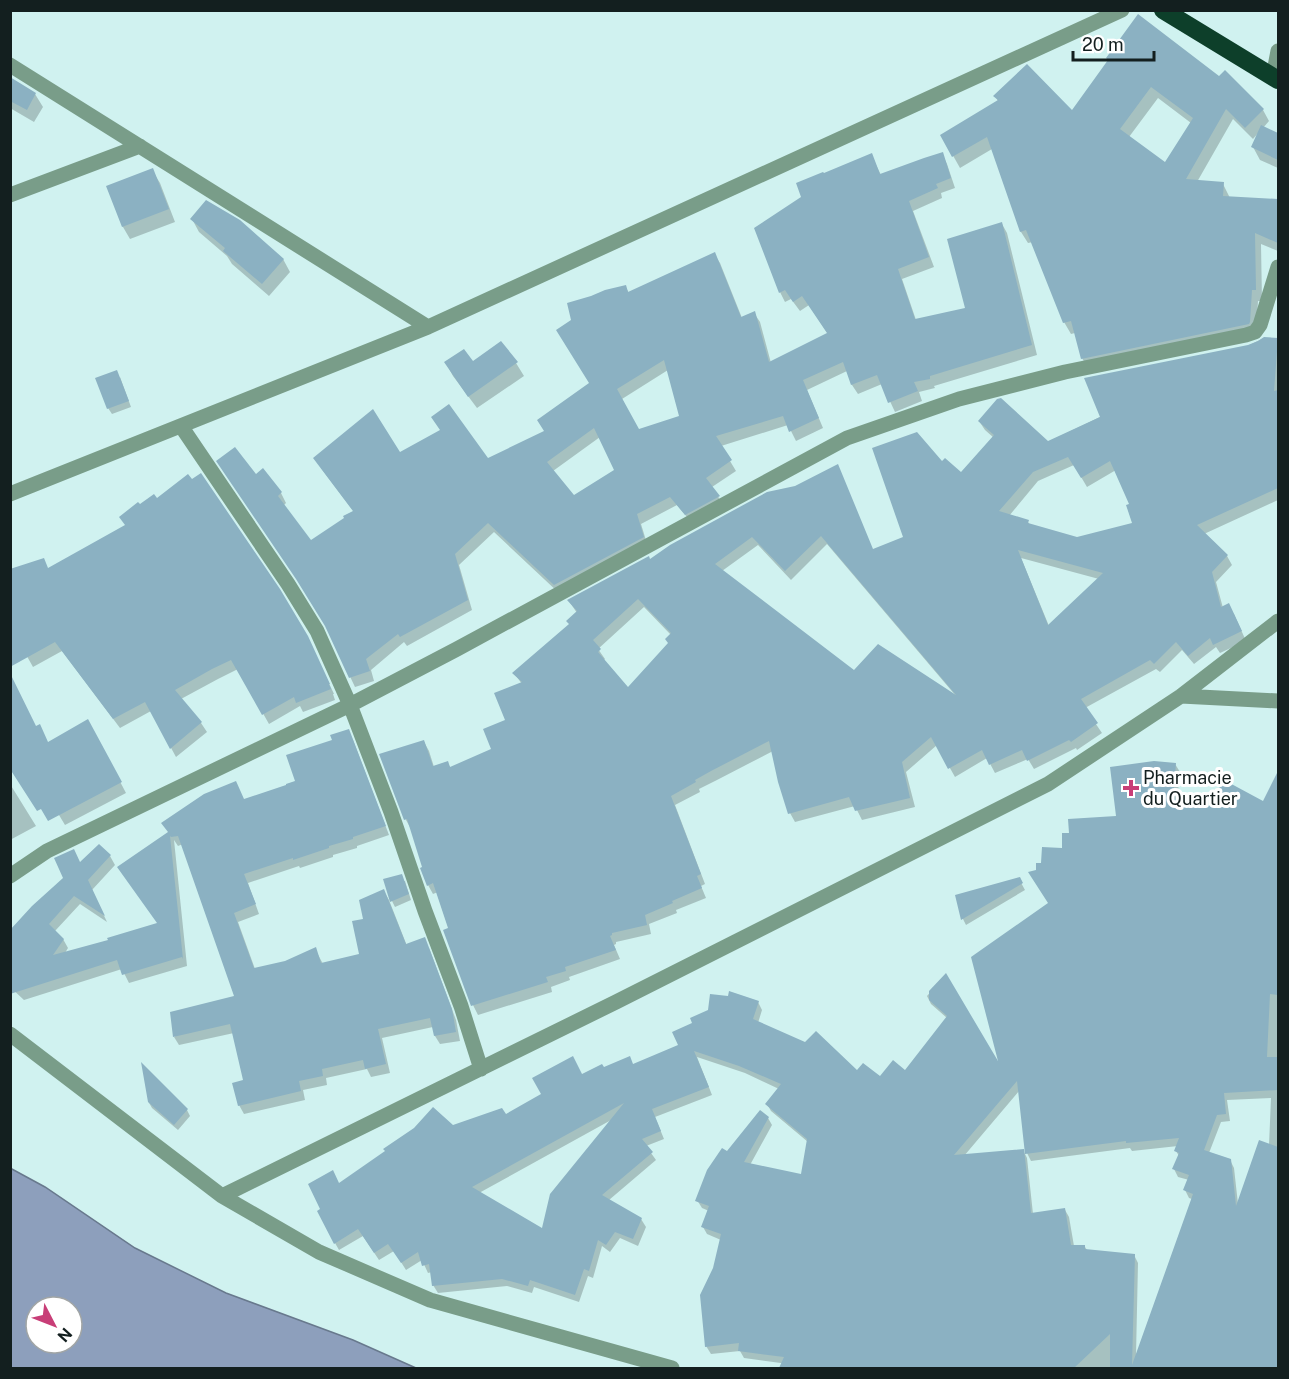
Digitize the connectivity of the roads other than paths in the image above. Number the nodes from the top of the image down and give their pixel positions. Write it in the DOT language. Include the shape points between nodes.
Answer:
graph roads {
  1 [pos="1122,10"];
  2 [pos="1163,10"];
  3 [pos="1278,51"];
  4 [pos="10,65"];
  5 [pos="1276,78"];
  6 [pos="140,146"];
  7 [pos="10,195"];
  8 [pos="1278,267"];
  9 [pos="428,327"];
  10 [pos="181,426"];
  11 [pos="10,494"];
  12 [pos="1278,621"];
  13 [pos="1180,696"];
  14 [pos="1278,701"];
  15 [pos="350,705"];
  16 [pos="10,876"];
  17 [pos="10,1034"];
  18 [pos="481,1069"];
  19 [pos="222,1196"];
  20 [pos="672,1368"];
  1 -- 9 [label="street"];
  2 -- 5 [label="highway"];
  3 -- 5 [label="street"];
  4 -- 6 [label="street"];
  6 -- 7 [label="street"];
  6 -- 9 [label="street"];
  8 -- 15 [label="street" via="1255,332 959,399 847,438"];
  9 -- 10 [label="street"];
  10 -- 11 [label="street"];
  10 -- 15 [label="street" via="317,631"];
  12 -- 13 [label="street"];
  13 -- 14 [label="street"];
  13 -- 18 [label="street" via="1048,784"];
  15 -- 16 [label="street" via="47,851"];
  15 -- 18 [label="street"];
  17 -- 19 [label="street"];
  18 -- 19 [label="street"];
  19 -- 20 [label="street" via="319,1252 430,1300"];
}
